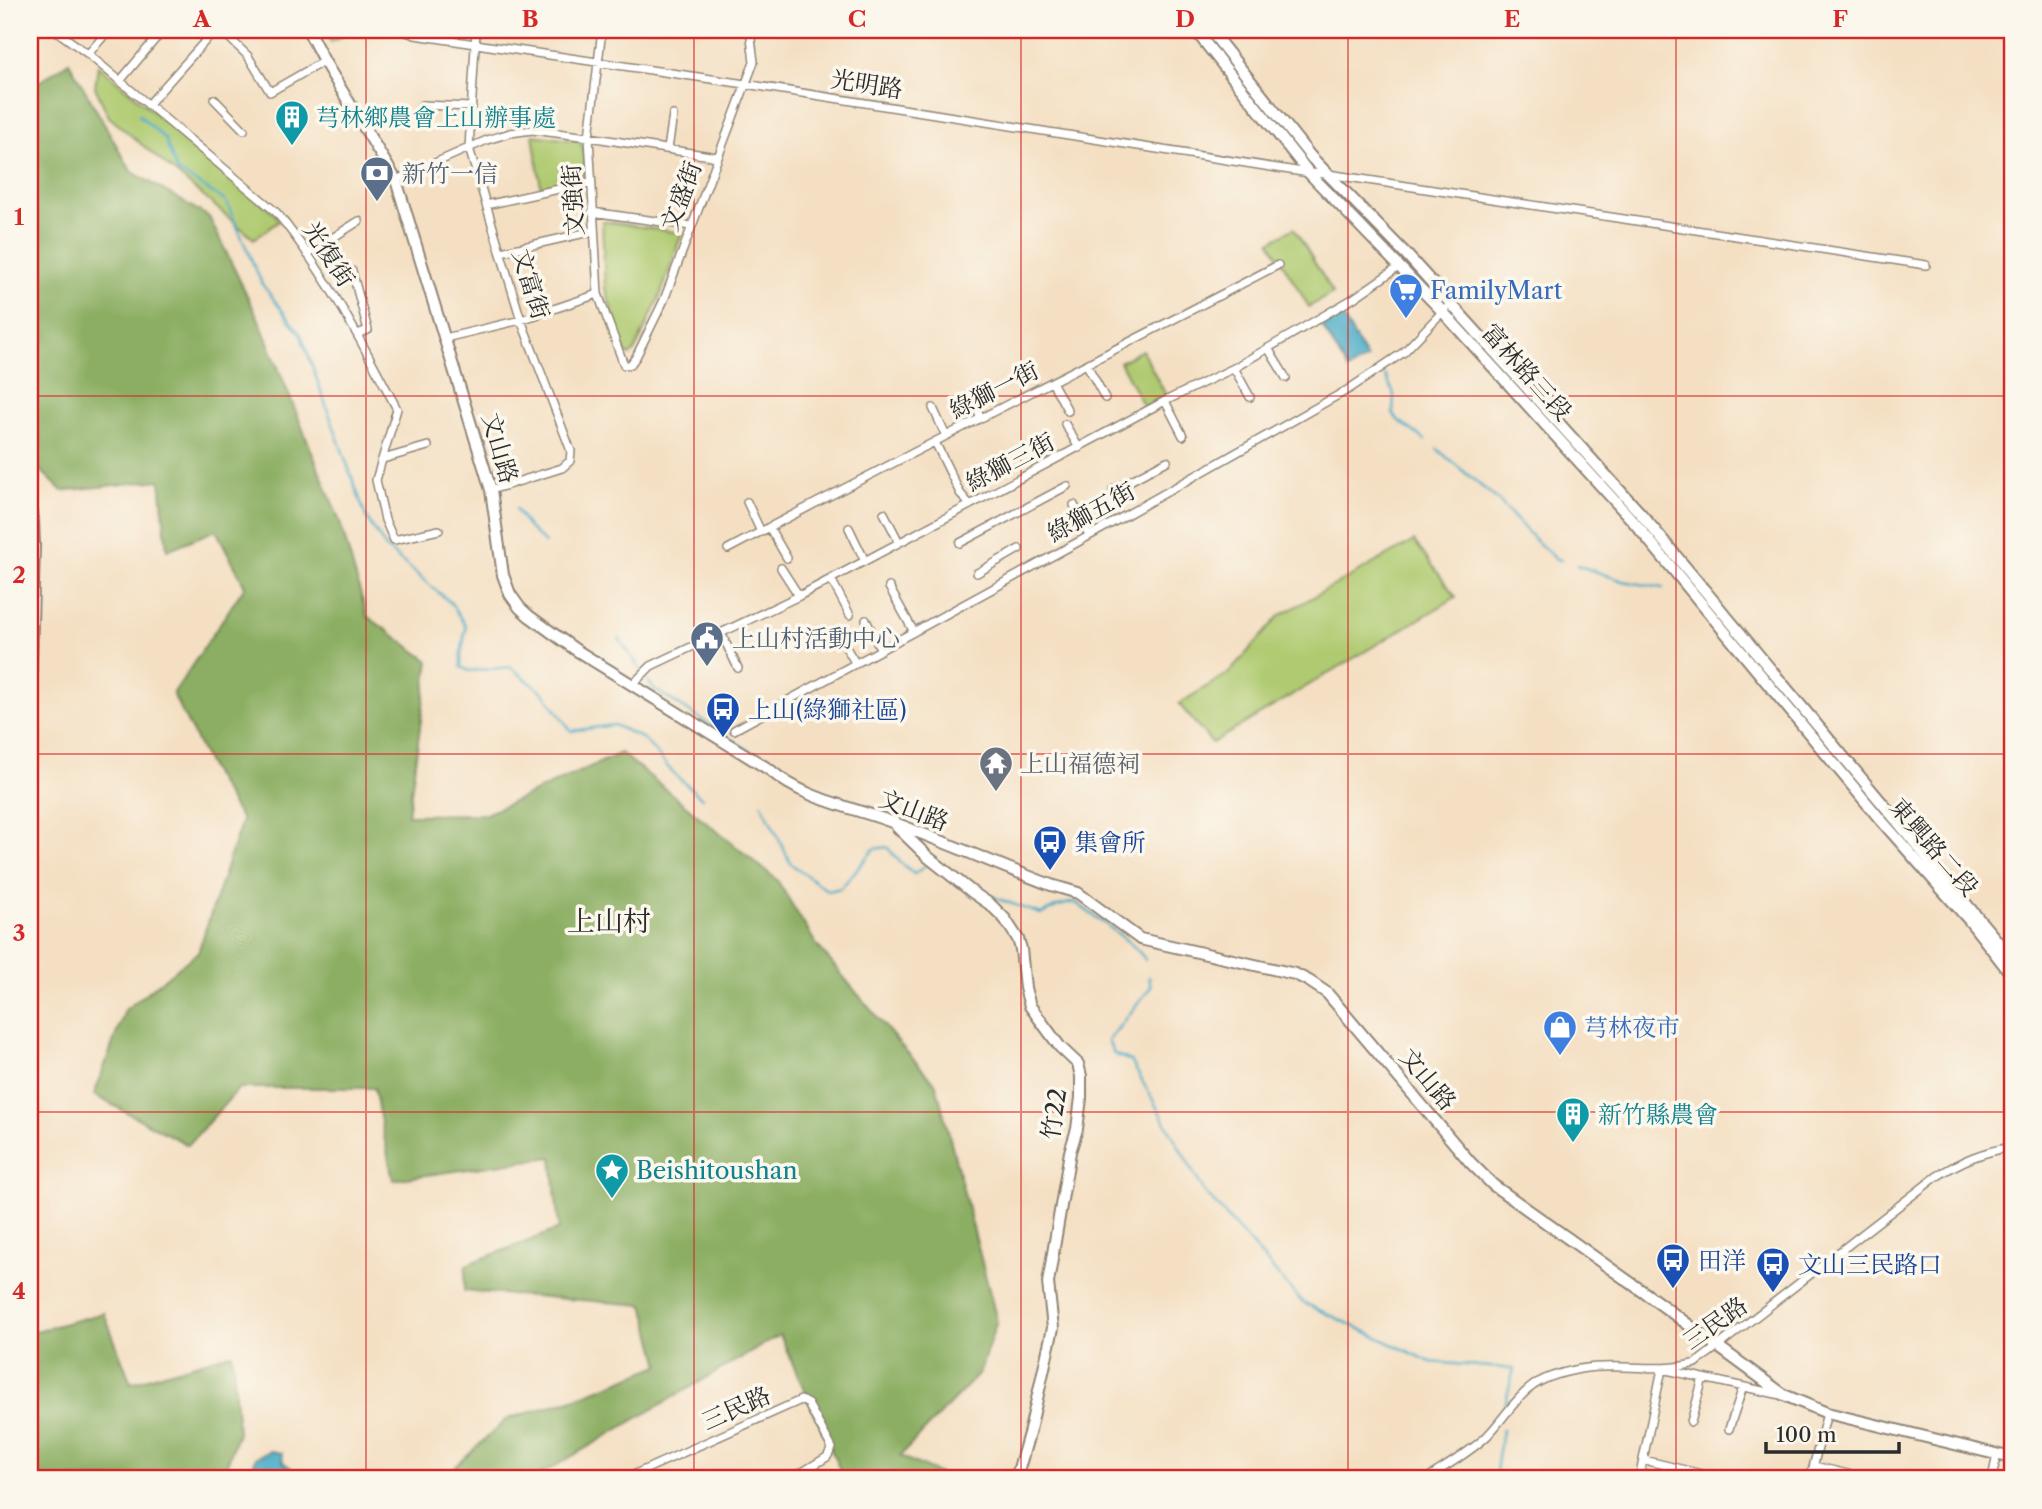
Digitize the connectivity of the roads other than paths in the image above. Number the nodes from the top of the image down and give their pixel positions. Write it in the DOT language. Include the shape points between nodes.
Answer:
graph roads {
  1 [pos="56,30"];
  2 [pos="109,30"];
  3 [pos="148,30"];
  4 [pos="163,30"];
  5 [pos="215,30"];
  6 [pos="221,30"];
  7 [pos="308,30"];
  8 [pos="401,30"];
  9 [pos="476,30"];
  10 [pos="602,30"];
  11 [pos="750,30"];
  12 [pos="1195,30"];
  13 [pos="1210,30"];
  14 [pos="157,38"];
  15 [pos="476,44"];
  16 [pos="88,54"];
  17 [pos="324,61"];
  18 [pos="597,63"];
  19 [pos="120,81"];
  20 [pos="745,84"];
  21 [pos="214,99"];
  22 [pos="148,105"];
  23 [pos="422,105"];
  24 [pos="472,107"];
  25 [pos="673,115"];
  26 [pos="244,130"];
  27 [pos="589,137"];
  28 [pos="470,148"];
  29 [pos="668,149"];
  30 [pos="717,157"];
  31 [pos="1309,173"];
  32 [pos="1328,174"];
  33 [pos="396,180"];
  34 [pos="591,182"];
  35 [pos="486,205"];
  36 [pos="592,212"];
  37 [pos="359,221"];
  38 [pos="691,226"];
  39 [pos="594,231"];
  40 [pos="501,251"];
  41 [pos="307,254"];
  42 [pos="1278,265"];
  43 [pos="1926,265"];
  44 [pos="1400,266"];
  45 [pos="352,271"];
  46 [pos="598,294"];
  47 [pos="1447,307"];
  48 [pos="522,320"];
  49 [pos="358,334"];
  50 [pos="445,338"];
  51 [pos="1268,348"];
  52 [pos="624,365"];
  53 [pos="1087,365"];
  54 [pos="1234,368"];
  55 [pos="1286,378"];
  56 [pos="1052,382"];
  57 [pos="969,394"];
  58 [pos="1250,397"];
  59 [pos="1105,398"];
  60 [pos="1165,401"];
  61 [pos="933,408"];
  62 [pos="1068,411"];
  63 [pos="981,418"];
  64 [pos="1065,424"];
  65 [pos="946,436"];
  66 [pos="1183,436"];
  67 [pos="934,442"];
  68 [pos="428,446"];
  69 [pos="1079,448"];
  70 [pos="383,459"];
  71 [pos="1167,461"];
  72 [pos="1067,486"];
  73 [pos="491,490"];
  74 [pos="1113,490"];
  75 [pos="747,502"];
  76 [pos="970,505"];
  77 [pos="1074,505"];
  78 [pos="30,510"];
  79 [pos="884,513"];
  80 [pos="769,527"];
  81 [pos="849,528"];
  82 [pos="439,530"];
  83 [pos="761,532"];
  84 [pos="1088,536"];
  85 [pos="899,542"];
  86 [pos="960,544"];
  87 [pos="727,549"];
  88 [pos="1019,549"];
  89 [pos="787,558"];
  90 [pos="865,561"];
  91 [pos="781,568"];
  92 [pos="977,573"];
  93 [pos="831,579"];
  94 [pos="889,587"];
  95 [pos="799,596"];
  96 [pos="850,615"];
  97 [pos="866,620"];
  98 [pos="836,631"];
  99 [pos="914,632"];
  100 [pos="721,633"];
  101 [pos="881,650"];
  102 [pos="856,664"];
  103 [pos="738,668"];
  104 [pos="633,684"];
  105 [pos="30,700"];
  106 [pos="734,730"];
  107 [pos="1825,745"];
  108 [pos="893,822"];
  109 [pos="2012,959"];
  110 [pos="2012,975"];
  111 [pos="2012,1147"];
  112 [pos="1717,1348"];
  113 [pos="1662,1369"];
  114 [pos="1703,1378"];
  115 [pos="1743,1387"];
  116 [pos="1784,1395"];
  117 [pos="1827,1413"];
  118 [pos="1691,1422"];
  119 [pos="1729,1429"];
  120 [pos="1997,1454"];
  121 [pos="2012,1458"];
  122 [pos="1644,1460"];
  123 [pos="1814,1466"];
  124 [pos="624,1479"];
  125 [pos="791,1479"];
  126 [pos="1016,1479"];
  127 [pos="1426,1479"];
  128 [pos="1639,1479"];
  129 [pos="1722,1479"];
  130 [pos="1810,1479"];
  131 [pos="1869,1479"];
  132 [pos="1992,1479"];
  1 -- 16 [label="street, 光復街"];
  2 -- 16 [label="street"];
  3 -- 14 [label="street"];
  4 -- 14 [label="street"];
  5 -- 22 [label="street"];
  6 -- 17 [label="street" via="248,56 270,92"];
  7 -- 17 [label="main road, 文山路"];
  8 -- 15 [label="street, 光明路"];
  9 -- 15 [label="street, 文富街"];
  10 -- 18 [label="street, 文強街"];
  11 -- 20 [label="street, 文盛街" via="754,62"];
  12 -- 31 [label="main road, 富林路三段"];
  13 -- 32 [label="main road, 富林路三段"];
  14 -- 19 [label="street"];
  15 -- 18 [label="street, 光明路"];
  15 -- 24 [label="street, 文富街"];
  16 -- 19 [label="street, 光復街"];
  17 -- 33 [label="main road, 文山路"];
  18 -- 20 [label="street, 光明路"];
  18 -- 27 [label="street, 文強街"];
  19 -- 22 [label="street, 光復街"];
  20 -- 30 [label="street, 文盛街"];
  20 -- 31 [label="street, 光明路"];
  21 -- 26 [label="street"];
  22 -- 41 [label="street, 光復街" via="276,212"];
  23 -- 24 [label="street"];
  24 -- 28 [label="street, 文富街"];
  25 -- 29 [label="street"];
  27 -- 28 [label="street" via="531,130 498,136"];
  27 -- 29 [label="street"];
  27 -- 34 [label="street, 文強街"];
  28 -- 33 [label="street"];
  28 -- 35 [label="street, 文富街"];
  29 -- 30 [label="street"];
  30 -- 38 [label="street, 文盛街"];
  31 -- 32 [label="street, 光明路"];
  31 -- 44 [label="main road, 富林路三段"];
  32 -- 43 [label="street, 光明路"];
  32 -- 47 [label="main road, 富林路三段" via="1406,254"];
  33 -- 50 [label="main road, 文山路"];
  34 -- 35 [label="street"];
  34 -- 36 [label="street, 文強街"];
  35 -- 40 [label="street, 文富街"];
  36 -- 38 [label="street"];
  36 -- 39 [label="street, 文強街"];
  37 -- 41 [label="street"];
  38 -- 52 [label="street, 文盛街" via="664,300 636,357"];
  39 -- 40 [label="street"];
  39 -- 46 [label="street, 文強街"];
  40 -- 48 [label="street, 文富街"];
  41 -- 49 [label="street, 光復街"];
  42 -- 53 [label="street, 綠獅一街"];
  44 -- 47 [label="main road, 富林路三段"];
  44 -- 51 [label="street, 綠獅三街"];
  45 -- 49 [label="street" via="368,330"];
  46 -- 48 [label="street"];
  46 -- 52 [label="street, 文強街"];
  47 -- 84 [label="street, 綠獅五街" via="1404,352 1349,389"];
  47 -- 107 [label="main road, 富林路三段" via="1641,514"];
  48 -- 50 [label="street"];
  48 -- 73 [label="street, 文富街" via="571,451 570,461 562,468"];
  49 -- 70 [label="street, 光復街" via="397,409"];
  50 -- 73 [label="main road, 文山路"];
  51 -- 54 [label="street, 綠獅三街"];
  51 -- 55 [label="street"];
  53 -- 56 [label="street, 綠獅一街"];
  53 -- 59 [label="street"];
  54 -- 58 [label="street"];
  54 -- 60 [label="street, 綠獅三街"];
  56 -- 62 [label="street"];
  56 -- 63 [label="street, 綠獅一街"];
  57 -- 63 [label="street"];
  60 -- 66 [label="street"];
  60 -- 69 [label="street, 綠獅三街"];
  61 -- 65 [label="street"];
  63 -- 65 [label="street, 綠獅一街"];
  64 -- 69 [label="street"];
  65 -- 67 [label="street, 綠獅一街"];
  67 -- 76 [label="street"];
  67 -- 80 [label="street, 綠獅一街"];
  68 -- 70 [label="street"];
  69 -- 76 [label="street, 綠獅三街"];
  70 -- 82 [label="street, 光復街" via="376,480 394,540"];
  71 -- 74 [label="street"];
  72 -- 86 [label="street"];
  73 -- 104 [label="main road, 文山路" via="503,575 515,601 576,650"];
  75 -- 83 [label="street"];
  76 -- 85 [label="street, 綠獅三街"];
  77 -- 84 [label="street"];
  78 -- 105 [label="main road" via="34,546"];
  79 -- 85 [label="street"];
  80 -- 83 [label="street, 綠獅一街"];
  80 -- 89 [label="street"];
  81 -- 90 [label="street"];
  83 -- 87 [label="street, 綠獅一街"];
  84 -- 99 [label="street, 綠獅五街"];
  85 -- 90 [label="street, 綠獅三街"];
  88 -- 92 [label="street"];
  90 -- 93 [label="street, 綠獅三街"];
  91 -- 95 [label="street"];
  93 -- 95 [label="street, 綠獅三街"];
  93 -- 96 [label="street"];
  94 -- 99 [label="street"];
  95 -- 100 [label="street, 綠獅三街"];
  97 -- 101 [label="street"];
  98 -- 102 [label="street"];
  99 -- 101 [label="street, 綠獅五街"];
  100 -- 103 [label="street"];
  100 -- 104 [label="street, 綠獅三街" via="651,666"];
  101 -- 102 [label="street, 綠獅五街"];
  102 -- 106 [label="street, 綠獅五街"];
  104 -- 108 [label="main road, 文山路" via="780,779"];
  107 -- 109 [label="main road, 東興路二段" via="1872,790"];
  107 -- 110 [label="main road, 東興路二段"];
  108 -- 112 [label="main road, 文山路" via="1078,893 1140,940 1309,981 1327,993 1493,1185"];
  108 -- 126 [label="main road, 竹22 / 竹22" via="928,857 1005,919 1021,949 1030,1006 1078,1065 1081,1076 1077,1129 1048,1283 1053,1328"];
  111 -- 112 [label="street, 三民路" via="1978,1154 1936,1177"];
  112 -- 113 [label="street, 三民路" via="1696,1363"];
  112 -- 116 [label="main road, 文山路"];
  113 -- 114 [label="street, 文山路"];
  113 -- 122 [label="street"];
  113 -- 127 [label="street, 三民路" via="1580,1369 1530,1387 1485,1437"];
  114 -- 115 [label="street, 文山路"];
  114 -- 118 [label="street"];
  115 -- 116 [label="street, 文山路"];
  115 -- 119 [label="street"];
  116 -- 117 [label="main road, 文山路"];
  117 -- 120 [label="main road, 文山路"];
  117 -- 123 [label="street"];
  120 -- 121 [label="main road, 文山路"];
  120 -- 132 [label="street"];
  122 -- 128 [label="street"];
  122 -- 129 [label="street"];
  123 -- 130 [label="street"];
  123 -- 131 [label="street"];
  124 -- 125 [label="street, 三民路" via="800,1400 808,1404 832,1448 827,1457"];
}
